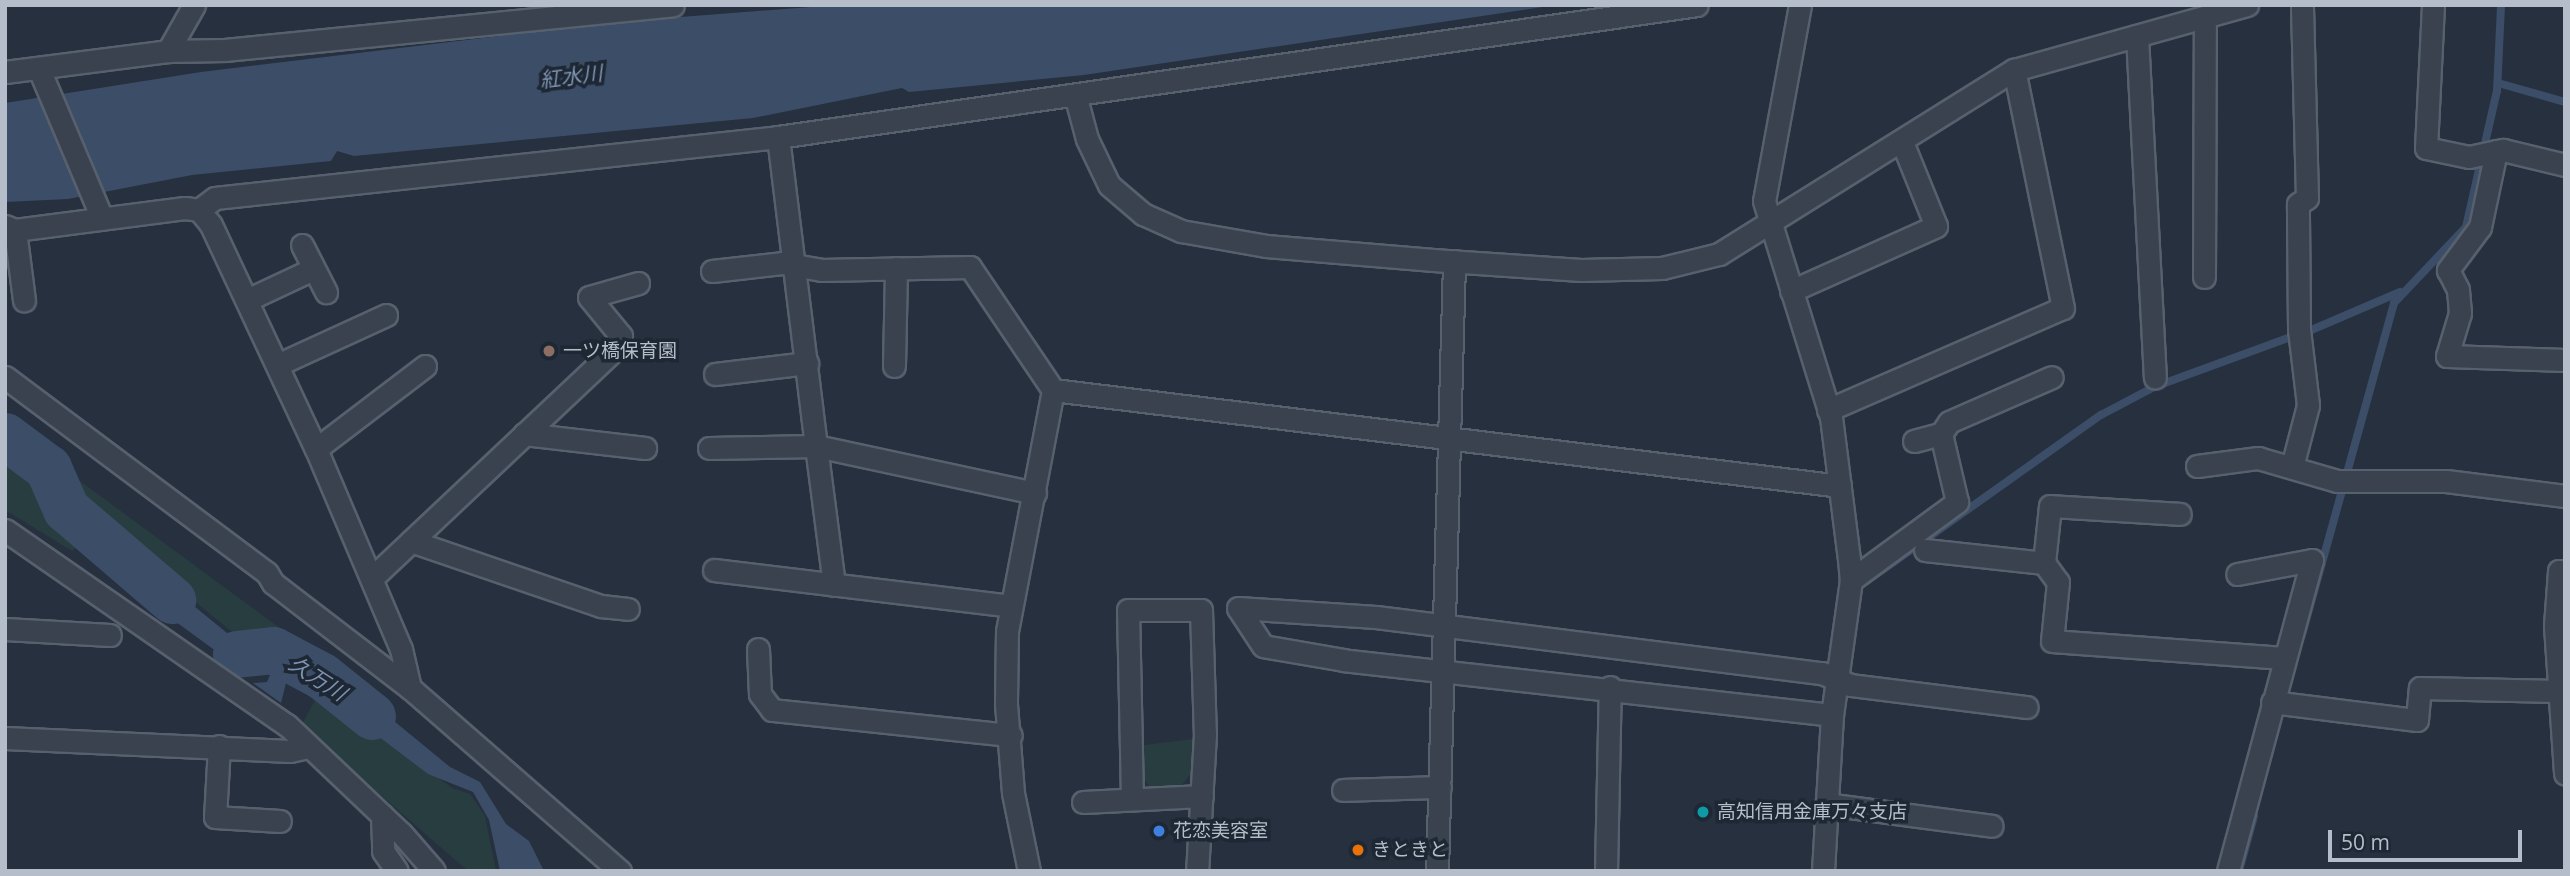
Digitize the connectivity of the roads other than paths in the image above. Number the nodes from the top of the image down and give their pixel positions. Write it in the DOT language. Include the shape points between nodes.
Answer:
graph roads {
  1 [pos="194,5"];
  2 [pos="673,5"];
  3 [pos="1697,5"];
  4 [pos="1800,5"];
  5 [pos="2246,5"];
  6 [pos="2302,5"];
  7 [pos="2434,5"];
  8 [pos="586,8"];
  9 [pos="2205,17"];
  10 [pos="2137,36"];
  11 [pos="168,51"];
  12 [pos="40,69"];
  13 [pos="2014,70"];
  14 [pos="5,72"];
  15 [pos="1076,98"];
  16 [pos="778,137"];
  17 [pos="1902,142"];
  18 [pos="2487,153"];
  19 [pos="2565,165"];
  20 [pos="200,210"];
  21 [pos="100,211"];
  22 [pos="1769,224"];
  23 [pos="10,228"];
  24 [pos="302,245"];
  25 [pos="1454,261"];
  26 [pos="796,265"];
  27 [pos="313,268"];
  28 [pos="896,268"];
  29 [pos="712,271"];
  30 [pos="2204,277"];
  31 [pos="638,283"];
  32 [pos="1791,291"];
  33 [pos="326,292"];
  34 [pos="24,300"];
  35 [pos="247,300"];
  36 [pos="386,315"];
  37 [pos="2565,360"];
  38 [pos="807,363"];
  39 [pos="276,365"];
  40 [pos="425,366"];
  41 [pos="894,366"];
  42 [pos="715,374"];
  43 [pos="5,377"];
  44 [pos="2052,377"];
  45 [pos="2155,378"];
  46 [pos="1053,390"];
  47 [pos="1828,410"];
  48 [pos="524,434"];
  49 [pos="1941,434"];
  50 [pos="1449,440"];
  51 [pos="1914,441"];
  52 [pos="816,446"];
  53 [pos="709,447"];
  54 [pos="645,448"];
  55 [pos="316,449"];
  56 [pos="2197,466"];
  57 [pos="2292,467"];
  58 [pos="1840,486"];
  59 [pos="1035,493"];
  60 [pos="2565,496"];
  61 [pos="2180,514"];
  62 [pos="5,530"];
  63 [pos="411,541"];
  64 [pos="1926,550"];
  65 [pos="2044,563"];
  66 [pos="714,570"];
  67 [pos="2565,571"];
  68 [pos="2237,575"];
  69 [pos="372,578"];
  70 [pos="1851,580"];
  71 [pos="834,584"];
  72 [pos="1011,606"];
  73 [pos="628,609"];
  74 [pos="1445,628"];
  75 [pos="5,629"];
  76 [pos="110,635"];
  77 [pos="758,649"];
  78 [pos="2283,658"];
  79 [pos="1444,669"];
  80 [pos="1837,681"];
  81 [pos="1610,687"];
  82 [pos="410,688"];
  83 [pos="2558,691"];
  84 [pos="2272,702"];
  85 [pos="2027,707"];
  86 [pos="1832,715"];
  87 [pos="1011,735"];
  88 [pos="5,738"];
  89 [pos="219,746"];
  90 [pos="307,747"];
  91 [pos="2565,774"];
  92 [pos="1440,787"];
  93 [pos="1343,790"];
  94 [pos="1202,796"];
  95 [pos="1132,799"];
  96 [pos="1083,802"];
  97 [pos="1826,804"];
  98 [pos="382,815"];
  99 [pos="280,821"];
  100 [pos="1992,826"];
  101 [pos="397,871"];
  102 [pos="434,871"];
  103 [pos="620,871"];
  104 [pos="1029,871"];
  105 [pos="1196,871"];
  106 [pos="1437,871"];
  107 [pos="1606,871"];
  108 [pos="1823,871"];
  109 [pos="2228,871"];
  1 -- 11 [label="street"];
  2 -- 8 [label="street"];
  3 -- 15 [label="street"];
  4 -- 22 [label="street" via="1764,201"];
  5 -- 9 [label="street"];
  6 -- 57 [label="street" via="2306,198 2298,204 2299,329 2308,405"];
  7 -- 18 [label="street" via="2427,148"];
  8 -- 11 [label="street" via="225,50"];
  9 -- 10 [label="street"];
  9 -- 30 [label="street"];
  10 -- 13 [label="street"];
  10 -- 45 [label="street"];
  11 -- 12 [label="street"];
  12 -- 14 [label="street"];
  12 -- 21 [label="street"];
  13 -- 17 [label="street"];
  13 -- 47 [label="street" via="2063,308"];
  15 -- 16 [label="street"];
  15 -- 25 [label="street" via="1087,139 1110,185 1143,214 1181,231 1266,246"];
  16 -- 20 [label="street" via="242,194 215,198"];
  16 -- 26 [label="street"];
  17 -- 22 [label="street"];
  17 -- 32 [label="street" via="1936,226"];
  18 -- 19 [label="street"];
  18 -- 37 [label="street" via="2480,227 2448,270 2458,290 2460,313 2447,356"];
  20 -- 21 [label="street"];
  20 -- 35 [label="street"];
  21 -- 23 [label="street"];
  22 -- 25 [label="street" via="1719,254 1662,268 1581,270"];
  22 -- 32 [label="street"];
  23 -- 34 [label="street"];
  24 -- 27 [label="street"];
  25 -- 50 [label="street"];
  26 -- 28 [label="street" via="821,270"];
  26 -- 29 [label="street"];
  26 -- 38 [label="street"];
  27 -- 33 [label="street"];
  27 -- 35 [label="street"];
  28 -- 41 [label="street"];
  28 -- 46 [label="street" via="970,267"];
  31 -- 48 [label="street" via="589,297 621,336 617,346"];
  32 -- 47 [label="street"];
  35 -- 39 [label="street"];
  36 -- 39 [label="street"];
  38 -- 42 [label="street"];
  38 -- 52 [label="street"];
  39 -- 55 [label="street"];
  40 -- 55 [label="street"];
  43 -- 82 [label="street" via="267,573 273,583"];
  44 -- 49 [label="street" via="1949,422"];
  46 -- 50 [label="street"];
  46 -- 59 [label="street"];
  47 -- 58 [label="street"];
  48 -- 54 [label="street"];
  48 -- 63 [label="street"];
  49 -- 51 [label="street"];
  49 -- 70 [label="street" via="1957,502"];
  50 -- 58 [label="street"];
  50 -- 74 [label="street"];
  52 -- 53 [label="street"];
  52 -- 59 [label="street"];
  52 -- 71 [label="street"];
  55 -- 69 [label="street"];
  56 -- 57 [label="street" via="2258,458"];
  57 -- 60 [label="street" via="2347,481 2445,481"];
  58 -- 70 [label="street"];
  59 -- 72 [label="street"];
  61 -- 65 [label="street" via="2050,506"];
  62 -- 90 [label="street" via="150,626 287,725"];
  63 -- 69 [label="street"];
  63 -- 73 [label="street" via="601,606"];
  64 -- 65 [label="street"];
  65 -- 78 [label="street" via="2058,582 2052,641"];
  66 -- 71 [label="street"];
  67 -- 83 [label="street" via="2559,571 2555,626"];
  68 -- 78 [label="street" via="2312,560"];
  69 -- 82 [label="street" via="401,649"];
  70 -- 80 [label="street"];
  71 -- 72 [label="street"];
  72 -- 87 [label="street" via="1006,704"];
  74 -- 79 [label="street"];
  74 -- 79 [label="street" via="1352,615 1337,618 1238,608 1263,646 1344,660"];
  74 -- 80 [label="street" via="1822,673"];
  75 -- 76 [label="street"];
  77 -- 87 [label="street" via="760,694 772,710"];
  78 -- 84 [label="street"];
  79 -- 81 [label="street"];
  79 -- 92 [label="street"];
  80 -- 85 [label="street"];
  80 -- 86 [label="street"];
  81 -- 86 [label="street"];
  81 -- 107 [label="street"];
  82 -- 103 [label="street"];
  83 -- 84 [label="street" via="2420,688 2417,720"];
  83 -- 91 [label="street"];
  84 -- 109 [label="street"];
  86 -- 97 [label="street"];
  87 -- 104 [label="street" via="1013,793"];
  88 -- 89 [label="street"];
  89 -- 90 [label="street" via="290,751"];
  89 -- 99 [label="street" via="215,817"];
  90 -- 98 [label="street"];
  92 -- 93 [label="street"];
  92 -- 106 [label="street"];
  94 -- 95 [label="street"];
  94 -- 95 [label="street" via="1201,610 1128,610"];
  94 -- 105 [label="street"];
  95 -- 96 [label="street"];
  97 -- 100 [label="street"];
  97 -- 108 [label="street"];
  98 -- 101 [label="street" via="383,851"];
  98 -- 102 [label="street"];
}
